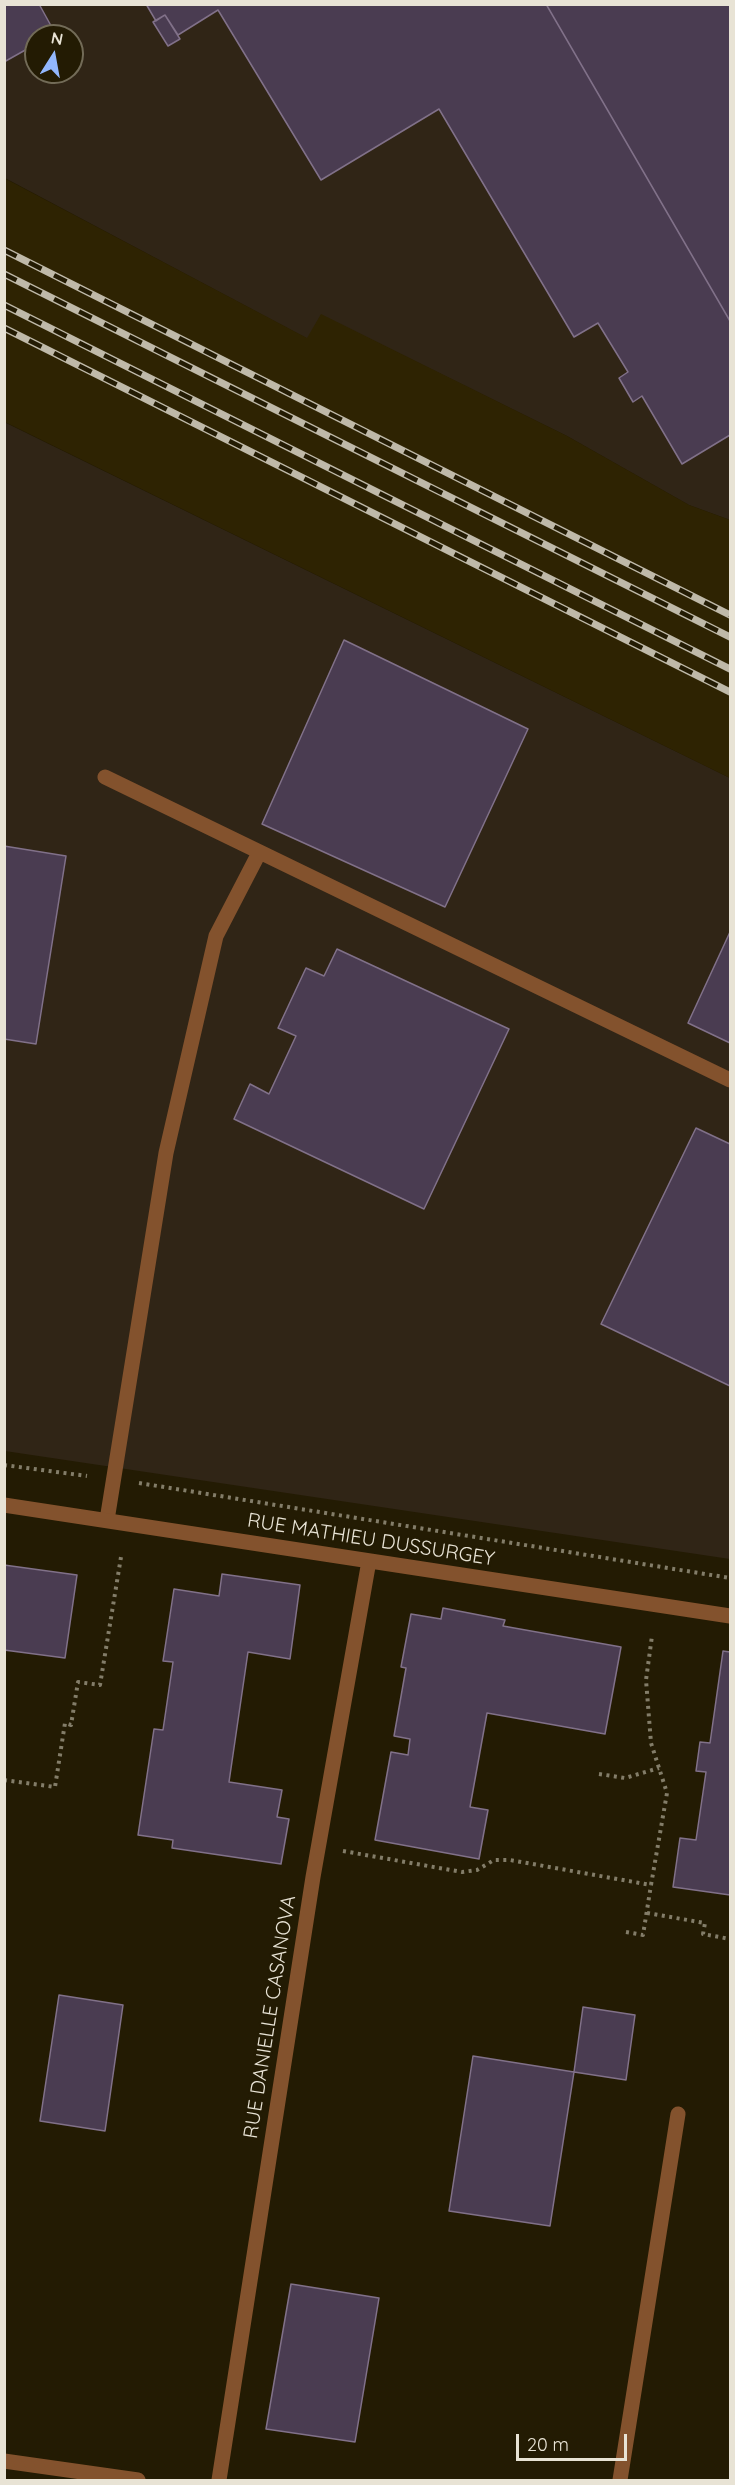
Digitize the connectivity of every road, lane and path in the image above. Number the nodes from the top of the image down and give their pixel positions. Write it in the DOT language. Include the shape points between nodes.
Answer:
graph roads {
  1 [pos="105,777"];
  2 [pos="259,853"];
  3 [pos="730,1080"];
  4 [pos="4,1465"];
  5 [pos="114,1479"];
  6 [pos="4,1505"];
  7 [pos="107,1520"];
  8 [pos="121,1557"];
  9 [pos="369,1561"];
  10 [pos="730,1578"];
  11 [pos="730,1616"];
  12 [pos="652,1636"];
  13 [pos="659,1768"];
  14 [pos="599,1774"];
  15 [pos="4,1780"];
  16 [pos="319,1846"];
  17 [pos="651,1885"];
  18 [pos="647,1913"];
  19 [pos="626,1932"];
  20 [pos="730,1939"];
  21 [pos="678,2114"];
  22 [pos="4,2461"];
  23 [pos="138,2481"];
  24 [pos="219,2481"];
  25 [pos="620,2481"];
  1 -- 2 [label="street"];
  2 -- 3 [label="street"];
  2 -- 5 [label="street" via="216,936 200,1004 166,1153"];
  4 -- 5 [label="path"];
  5 -- 7 [label="street"];
  5 -- 10 [label="path"];
  6 -- 7 [label="street, RUE MATHIEU DUSSURGEY"];
  7 -- 9 [label="street, RUE MATHIEU DUSSURGEY"];
  8 -- 15 [label="path" via="100,1685 78,1682 71,1725 65,1723 55,1787"];
  9 -- 11 [label="street, RUE MATHIEU DUSSURGEY"];
  9 -- 16 [label="street, RUE DANIELLE CASANOVA"];
  12 -- 13 [label="path" via="646,1680 651,1743"];
  13 -- 14 [label="path" via="625,1778"];
  13 -- 17 [label="path" via="667,1793"];
  16 -- 17 [label="path" via="462,1872 477,1870 494,1860 510,1860"];
  16 -- 24 [label="street, RUE DANIELLE CASANOVA"];
  17 -- 18 [label="path"];
  18 -- 19 [label="path" via="644,1935"];
  18 -- 20 [label="path" via="705,1923 703,1934"];
  21 -- 25 [label="street"];
  22 -- 23 [label="street"];
}
